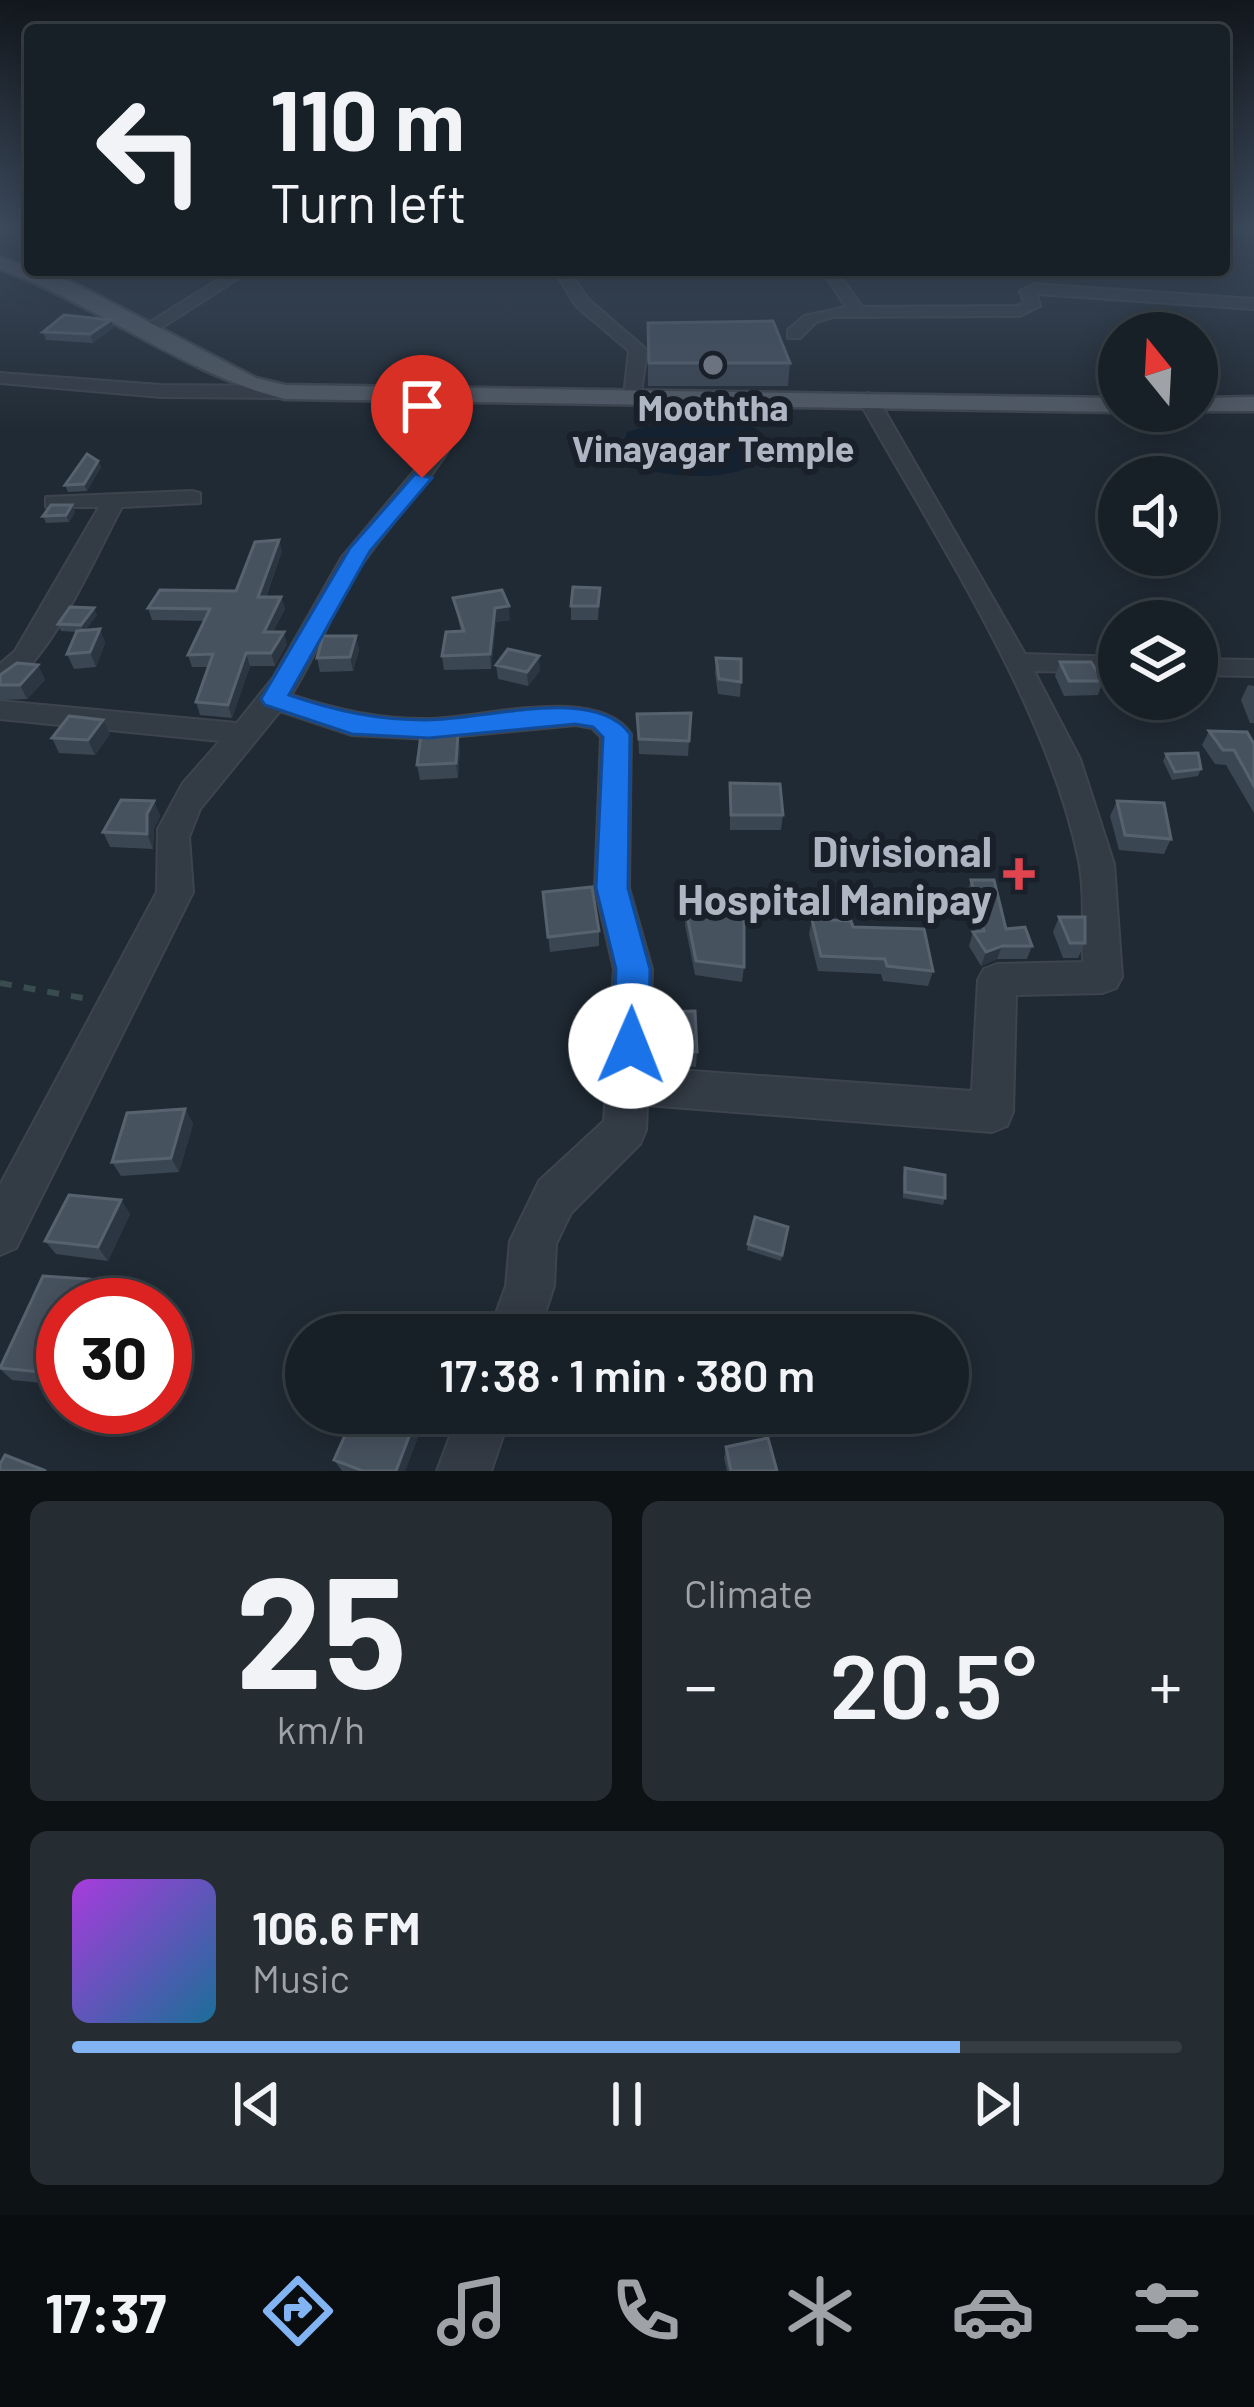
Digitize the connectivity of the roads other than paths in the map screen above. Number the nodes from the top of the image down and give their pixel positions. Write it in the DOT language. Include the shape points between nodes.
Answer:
graph roads {
  1 [pos="83,296"];
  2 [pos="202,296"];
  3 [pos="576,296"];
  4 [pos="846,296"];
  5 [pos="1027,296"];
  6 [pos="1147,296"];
  7 [pos="1254,304"];
  8 [pos="857,312"];
  9 [pos="147,329"];
  10 [pos="794,334"];
  11 [pos="0,378"];
  12 [pos="286,392"];
  13 [pos="466,394"];
  14 [pos="633,395"];
  15 [pos="868,399"];
  16 [pos="1098,404"];
  17 [pos="1254,404"];
  18 [pos="1218,405"];
  19 [pos="192,498"];
  20 [pos="115,501"];
  21 [pos="54,502"];
  22 [pos="1016,662"];
  23 [pos="1098,664"];
  24 [pos="1218,667"];
  25 [pos="1254,668"];
  26 [pos="0,678"];
  27 [pos="274,699"];
  28 [pos="0,710"];
  29 [pos="240,733"];
  30 [pos="630,1085"];
  31 [pos="0,1232"];
  32 [pos="520,1314"];
  33 [pos="477,1434"];
  34 [pos="464,1471"];
  1 -- 9 [label="main road"];
  2 -- 9 [label="street"];
  3 -- 14 [label="street" via="638,350"];
  4 -- 8 [label="street"];
  5 -- 8 [label="street" via="1034,303 1020,311"];
  6 -- 7 [label="street"];
  8 -- 10 [label="street" via="832,312"];
  9 -- 12 [label="main road" via="248,383"];
  11 -- 12 [label="street"];
  12 -- 13 [label="main road"];
  13 -- 14 [label="main road"];
  13 -- 27 [label="street" via="448,446 361,548"];
  14 -- 15 [label="main road"];
  15 -- 16 [label="main road"];
  15 -- 22 [label="street"];
  17 -- 18 [label="main road"];
  19 -- 20 [label="street"];
  20 -- 21 [label="street"];
  20 -- 26 [label="street" via="26,656"];
  22 -- 23 [label="street"];
  22 -- 30 [label="street" via="1065,759 1097,864 1103,977 997,980 992,1112"];
  24 -- 25 [label="street"];
  27 -- 29 [label="street"];
  27 -- 30 [label="street" via="352,725 429,729 575,716 601,720 616,734 612,888 633,969"];
  28 -- 29 [label="street"];
  29 -- 31 [label="street" via="175,828 175,892"];
  30 -- 32 [label="street" via="625,1130 555,1197 533,1240"];
  33 -- 34 [label="street"];
}
